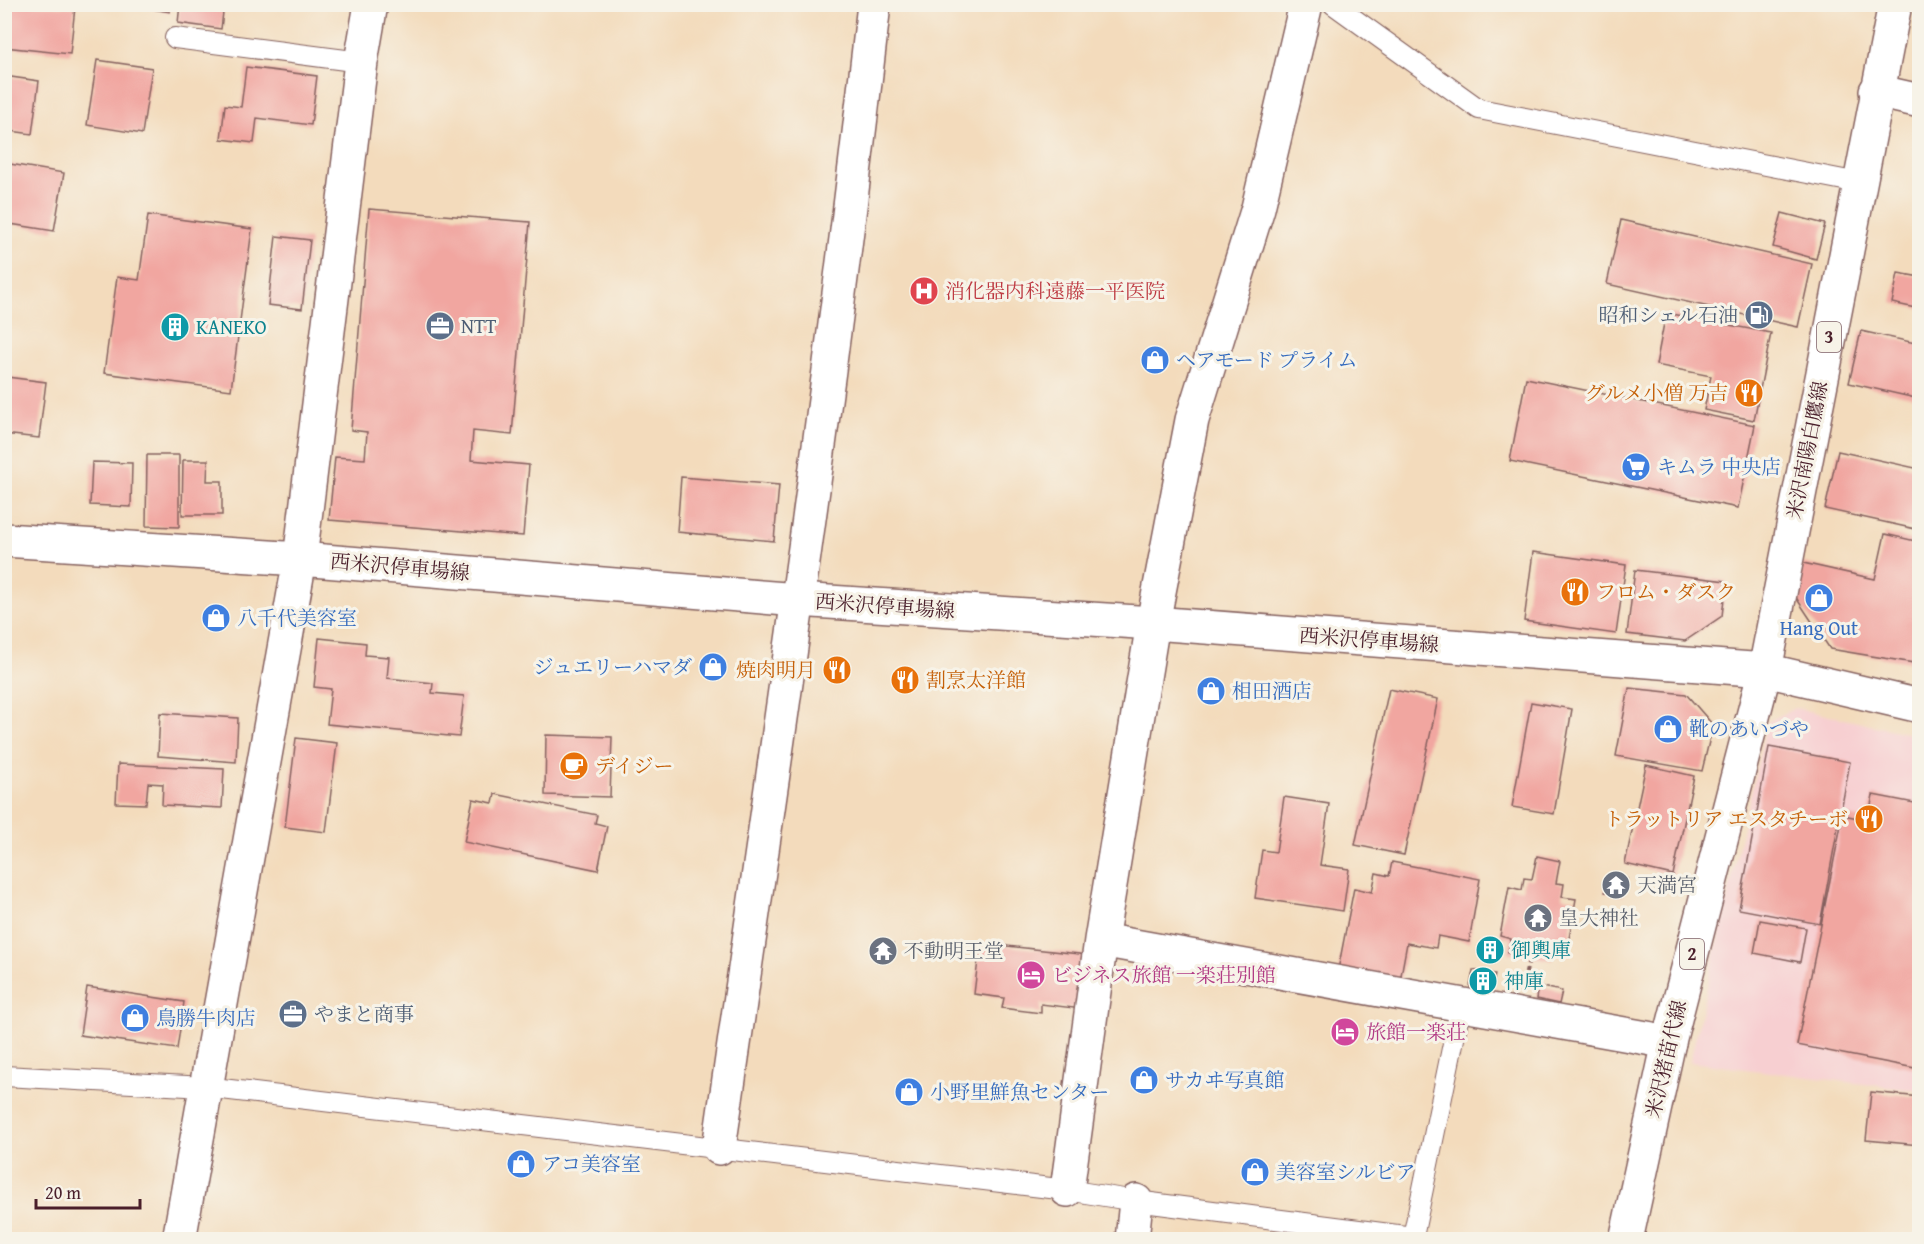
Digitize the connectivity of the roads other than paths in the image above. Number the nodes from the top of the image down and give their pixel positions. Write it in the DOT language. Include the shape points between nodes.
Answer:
graph roads {
  1 [pos="371,4"];
  2 [pos="874,4"];
  3 [pos="1306,4"];
  4 [pos="1333,4"];
  5 [pos="1895,4"];
  6 [pos="175,38"];
  7 [pos="361,62"];
  8 [pos="1876,91"];
  9 [pos="1920,101"];
  10 [pos="1859,183"];
  11 [pos="4,540"];
  12 [pos="300,559"];
  13 [pos="798,600"];
  14 [pos="1153,623"];
  15 [pos="1765,669"];
  16 [pos="1920,706"];
  17 [pos="1101,940"];
  18 [pos="1461,1005"];
  19 [pos="1669,1042"];
  20 [pos="4,1076"];
  21 [pos="205,1087"];
  22 [pos="719,1148"];
  23 [pos="1067,1190"];
  24 [pos="1136,1201"];
  25 [pos="179,1239"];
  26 [pos="1132,1239"];
  27 [pos="1626,1239"];
  1 -- 7 [label="street"];
  2 -- 13 [label="street"];
  3 -- 14 [label="street" via="1258,208 1192,420"];
  4 -- 10 [label="lane" via="1479,108"];
  5 -- 8 [label="street, 米沢南陽白鷹線 / 3"];
  6 -- 7 [label="lane"];
  7 -- 12 [label="street"];
  8 -- 9 [label="street"];
  8 -- 10 [label="street, 米沢南陽白鷹線 / 3"];
  10 -- 15 [label="street, 米沢南陽白鷹線 / 3"];
  11 -- 12 [label="street, 西米沢停車場線"];
  12 -- 13 [label="street, 西米沢停車場線"];
  12 -- 21 [label="street"];
  13 -- 14 [label="street, 西米沢停車場線"];
  13 -- 22 [label="street"];
  14 -- 15 [label="street, 西米沢停車場線"];
  14 -- 17 [label="street"];
  15 -- 16 [label="street"];
  15 -- 19 [label="street, 米沢猪苗代線 / 2"];
  17 -- 18 [label="street"];
  17 -- 23 [label="street"];
  18 -- 19 [label="street"];
  18 -- 24 [label="lane" via="1413,1238"];
  19 -- 27 [label="street, 米沢猪苗代線 / 2"];
  20 -- 21 [label="lane"];
  21 -- 22 [label="lane"];
  21 -- 25 [label="street"];
  22 -- 23 [label="lane"];
  23 -- 24 [label="lane"];
  24 -- 26 [label="street"];
}
